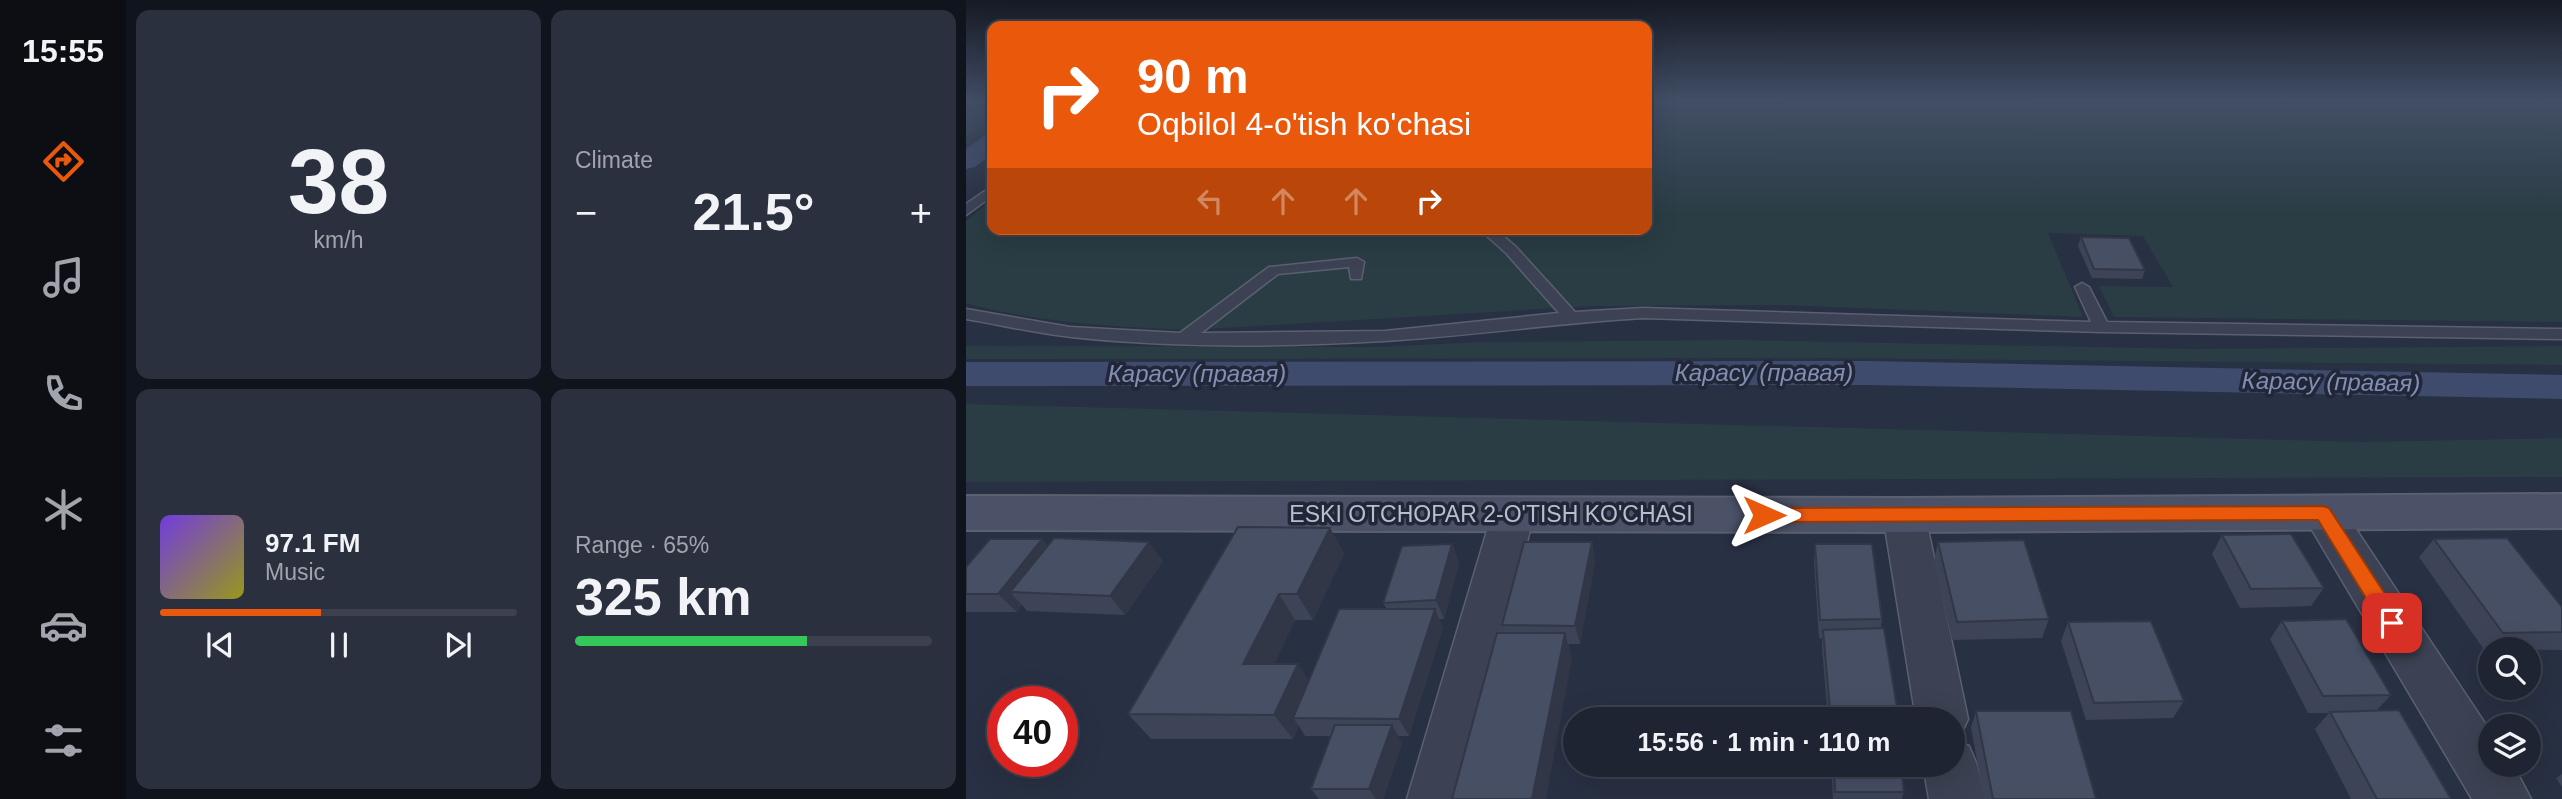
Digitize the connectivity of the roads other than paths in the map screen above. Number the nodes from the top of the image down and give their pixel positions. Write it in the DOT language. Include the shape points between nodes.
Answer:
graph roads {
  1 [pos="987,194"];
  2 [pos="966,211"];
  3 [pos="1493,235"];
  4 [pos="1356,276"];
  5 [pos="2082,286"];
  6 [pos="966,314"];
  7 [pos="1571,317"];
  8 [pos="2101,327"];
  9 [pos="2562,334"];
  10 [pos="1184,338"];
  11 [pos="2562,511"];
  12 [pos="966,513"];
  13 [pos="2323,513"];
  14 [pos="1513,514"];
  15 [pos="1904,515"];
  16 [pos="1940,707"];
  17 [pos="1952,777"];
  18 [pos="1435,799"];
  19 [pos="1957,799"];
  20 [pos="2504,799"];
  1 -- 2 [label="lane"];
  3 -- 7 [label="lane"];
  4 -- 10 [label="lane" via="1357,262 1274,270"];
  5 -- 8 [label="lane"];
  6 -- 10 [label="lane" via="1070,332"];
  7 -- 8 [label="lane" via="1643,313"];
  7 -- 10 [label="lane" via="1385,336"];
  8 -- 9 [label="lane"];
  11 -- 13 [label="street, ESKI OTCHOPAR 2-O'TISH KO'CHASI"];
  12 -- 14 [label="street, ESKI OTCHOPAR 2-O'TISH KO'CHASI"];
  13 -- 15 [label="street, ESKI OTCHOPAR 2-O'TISH KO'CHASI"];
  13 -- 20 [label="street"];
  14 -- 15 [label="street, ESKI OTCHOPAR 2-O'TISH KO'CHASI"];
  14 -- 18 [label="street"];
  15 -- 16 [label="street"];
  17 -- 19 [label="street"];
}
